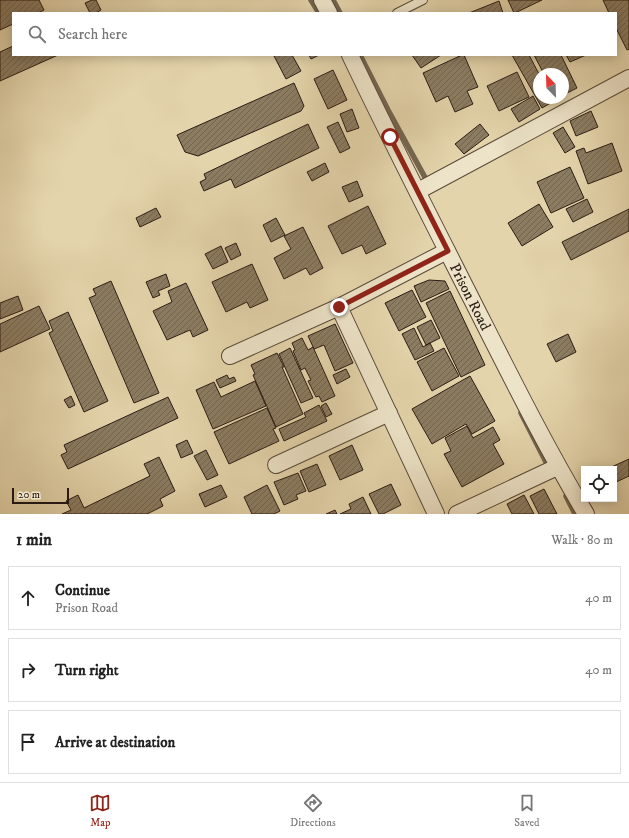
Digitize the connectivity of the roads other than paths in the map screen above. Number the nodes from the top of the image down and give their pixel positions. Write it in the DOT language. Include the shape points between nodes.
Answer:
graph roads {
  1 [pos="322,0"];
  2 [pos="423,0"];
  3 [pos="328,12"];
  4 [pos="399,12"];
  5 [pos="350,56"];
  6 [pos="629,78"];
  7 [pos="418,191"];
  8 [pos="448,251"];
  9 [pos="339,307"];
  10 [pos="230,356"];
  11 [pos="389,413"];
  12 [pos="276,465"];
  13 [pos="557,467"];
  14 [pos="436,514"];
  15 [pos="457,514"];
  16 [pos="586,514"];
  1 -- 3 [label="street"];
  2 -- 4 [label="lane"];
  5 -- 7 [label="street, Prison Road"];
  6 -- 7 [label="street"];
  7 -- 8 [label="street, Prison Road"];
  8 -- 9 [label="street"];
  8 -- 13 [label="street, Prison Road"];
  9 -- 10 [label="street"];
  9 -- 11 [label="street"];
  11 -- 12 [label="street"];
  11 -- 14 [label="street"];
  13 -- 15 [label="street"];
  13 -- 16 [label="street, Prison Road"];
}
